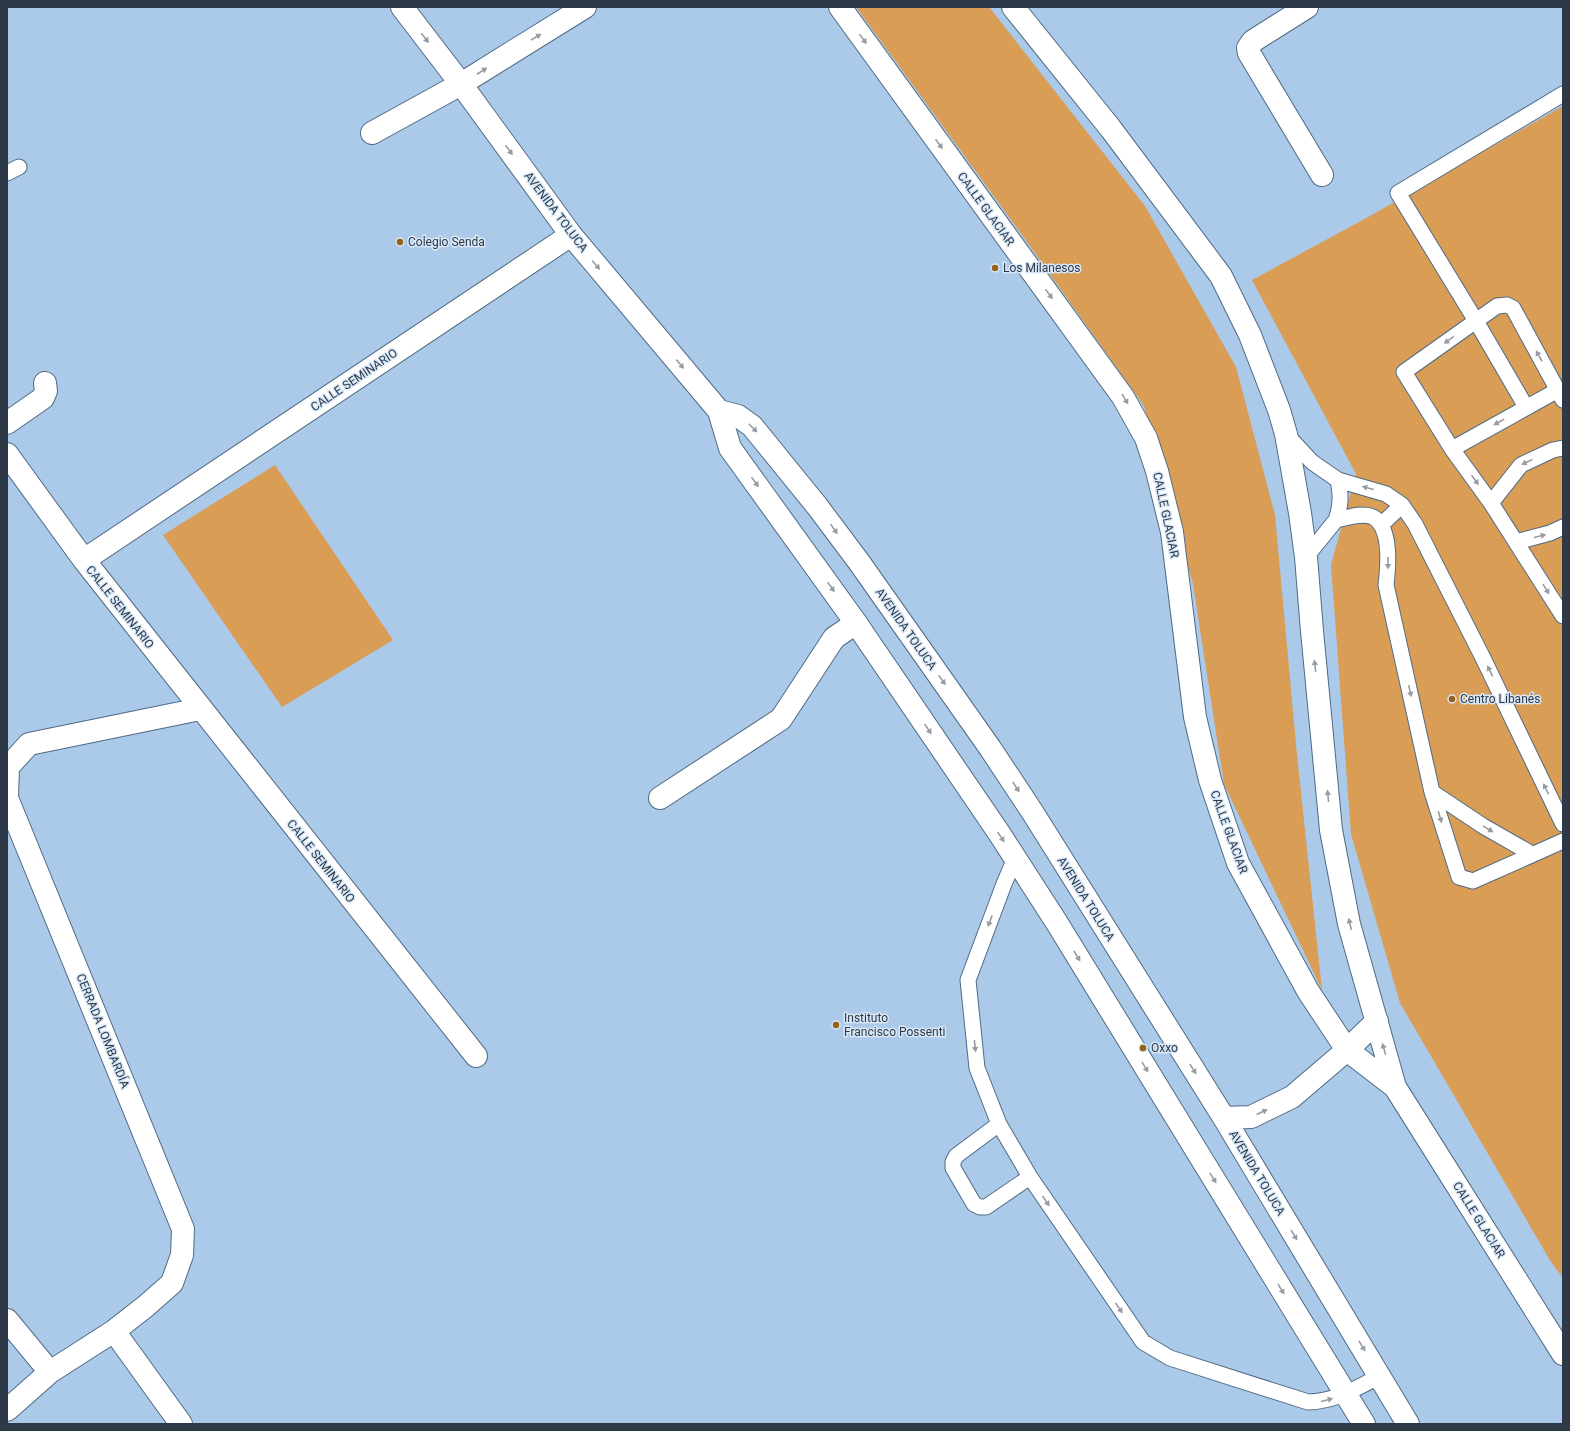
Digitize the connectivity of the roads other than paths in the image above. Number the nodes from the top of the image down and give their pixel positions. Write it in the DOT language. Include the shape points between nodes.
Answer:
graph roads {
  1 [pos="402,7"];
  2 [pos="585,7"];
  3 [pos="840,7"];
  4 [pos="1013,7"];
  5 [pos="1307,7"];
  6 [pos="461,84"];
  7 [pos="1563,94"];
  8 [pos="372,133"];
  9 [pos="1322,175"];
  10 [pos="571,235"];
  11 [pos="1476,321"];
  12 [pos="45,383"];
  13 [pos="1560,395"];
  14 [pos="1526,407"];
  15 [pos="719,411"];
  16 [pos="7,423"];
  17 [pos="1286,434"];
  18 [pos="1563,448"];
  19 [pos="1452,449"];
  20 [pos="7,454"];
  21 [pos="1338,480"];
  22 [pos="1491,502"];
  23 [pos="1402,505"];
  24 [pos="1336,520"];
  25 [pos="1381,525"];
  26 [pos="1563,527"];
  27 [pos="1516,542"];
  28 [pos="1306,557"];
  29 [pos="84,560"];
  30 [pos="1563,616"];
  31 [pos="856,623"];
  32 [pos="200,709"];
  33 [pos="1432,792"];
  34 [pos="660,798"];
  35 [pos="1563,824"];
  36 [pos="1563,841"];
  37 [pos="1532,854"];
  38 [pos="1015,858"];
  39 [pos="1377,1021"];
  40 [pos="1347,1050"];
  41 [pos="476,1056"];
  42 [pos="1395,1087"];
  43 [pos="1224,1118"];
  44 [pos="999,1124"];
  45 [pos="1030,1177"];
  46 [pos="7,1320"];
  47 [pos="114,1331"];
  48 [pos="1563,1354"];
  49 [pos="50,1372"];
  50 [pos="1380,1376"];
  51 [pos="1346,1394"];
  52 [pos="7,1410"];
  53 [pos="181,1424"];
  54 [pos="1364,1424"];
  55 [pos="1408,1424"];
  1 -- 6 [label="street, AVENIDA TOLUCA, one-way"];
  6 -- 2 [label="street, one-way"];
  3 -- 40 [label="street, CALLE GLACIAR, one-way" via="1123,397 1146,438 1172,532 1195,717 1210,780 1238,863 1308,991"];
  4 -- 17 [label="street, CALLE GLACIAR" via="1111,129 1221,276 1250,335"];
  5 -- 9 [label="street" via="1253,41 1248,48"];
  6 -- 8 [label="street"];
  6 -- 10 [label="street, AVENIDA TOLUCA, one-way"];
  7 -- 11 [label="lane" via="1398,193"];
  10 -- 15 [label="street, AVENIDA TOLUCA, one-way"];
  10 -- 29 [label="street, CALLE SEMINARIO"];
  13 -- 11 [label="lane, one-way" via="1513,308 1507,305 1497,306"];
  11 -- 14 [label="lane"];
  11 -- 19 [label="lane, one-way" via="1404,372"];
  12 -- 16 [label="street" via="46,391 43,398"];
  13 -- 14 [label="lane"];
  14 -- 19 [label="lane, one-way"];
  15 -- 31 [label="street, AVENIDA TOLUCA, one-way" via="730,448"];
  15 -- 43 [label="street, AVENIDA TOLUCA, one-way" via="738,416 752,426 859,562 1011,780"];
  17 -- 21 [label="lane" via="1312,462"];
  17 -- 28 [label="street, CALLE GLACIAR"];
  18 -- 22 [label="lane, one-way" via="1521,465"];
  19 -- 22 [label="lane, one-way"];
  20 -- 29 [label="street"];
  23 -- 21 [label="lane, one-way" via="1386,494"];
  21 -- 24 [label="lane" via="1341,494"];
  22 -- 27 [label="lane"];
  23 -- 25 [label="lane"];
  35 -- 23 [label="lane, one-way" via="1451,595 1415,524"];
  24 -- 25 [label="lane" via="1362,515 1373,517"];
  24 -- 28 [label="lane"];
  25 -- 33 [label="lane, one-way" via="1388,545 1386,586"];
  27 -- 26 [label="lane, one-way"];
  27 -- 30 [label="lane, one-way"];
  39 -- 28 [label="street, CALLE GLACIAR, one-way" via="1349,924 1332,830"];
  29 -- 32 [label="street, CALLE SEMINARIO"];
  31 -- 34 [label="street" via="834,638 781,719"];
  31 -- 38 [label="street, AVENIDA TOLUCA, one-way"];
  32 -- 41 [label="street, CALLE SEMINARIO"];
  32 -- 47 [label="street, CERRADA LOMBARDÍA" via="29,744 8,767 7,798 183,1229 182,1255 172,1283"];
  33 -- 37 [label="lane, one-way" via="1483,826"];
  33 -- 37 [label="lane, one-way" via="1459,877 1473,881"];
  36 -- 37 [label="lane"];
  38 -- 44 [label="lane, one-way" via="968,980 977,1068"];
  38 -- 51 [label="street, AVENIDA TOLUCA, one-way"];
  39 -- 40 [label="street"];
  42 -- 39 [label="street, CALLE GLACIAR, one-way"];
  40 -- 42 [label="street, CALLE GLACIAR"];
  43 -- 40 [label="street, one-way" via="1251,1117 1292,1098"];
  42 -- 48 [label="street, CALLE GLACIAR"];
  43 -- 50 [label="street, AVENIDA TOLUCA, one-way"];
  44 -- 45 [label="lane"];
  44 -- 45 [label="lane" via="956,1156 953,1162 953,1168 974,1204 986,1207"];
  45 -- 51 [label="lane, one-way" via="1143,1342 1170,1358 1308,1402 1323,1402"];
  46 -- 49 [label="street"];
  47 -- 49 [label="street, CERRADA LOMBARDÍA"];
  47 -- 53 [label="street"];
  49 -- 52 [label="street, CERRADA LOMBARDÍA"];
  50 -- 51 [label="lane"];
  50 -- 55 [label="street, AVENIDA TOLUCA"];
  51 -- 54 [label="street, AVENIDA TOLUCA"];
}
